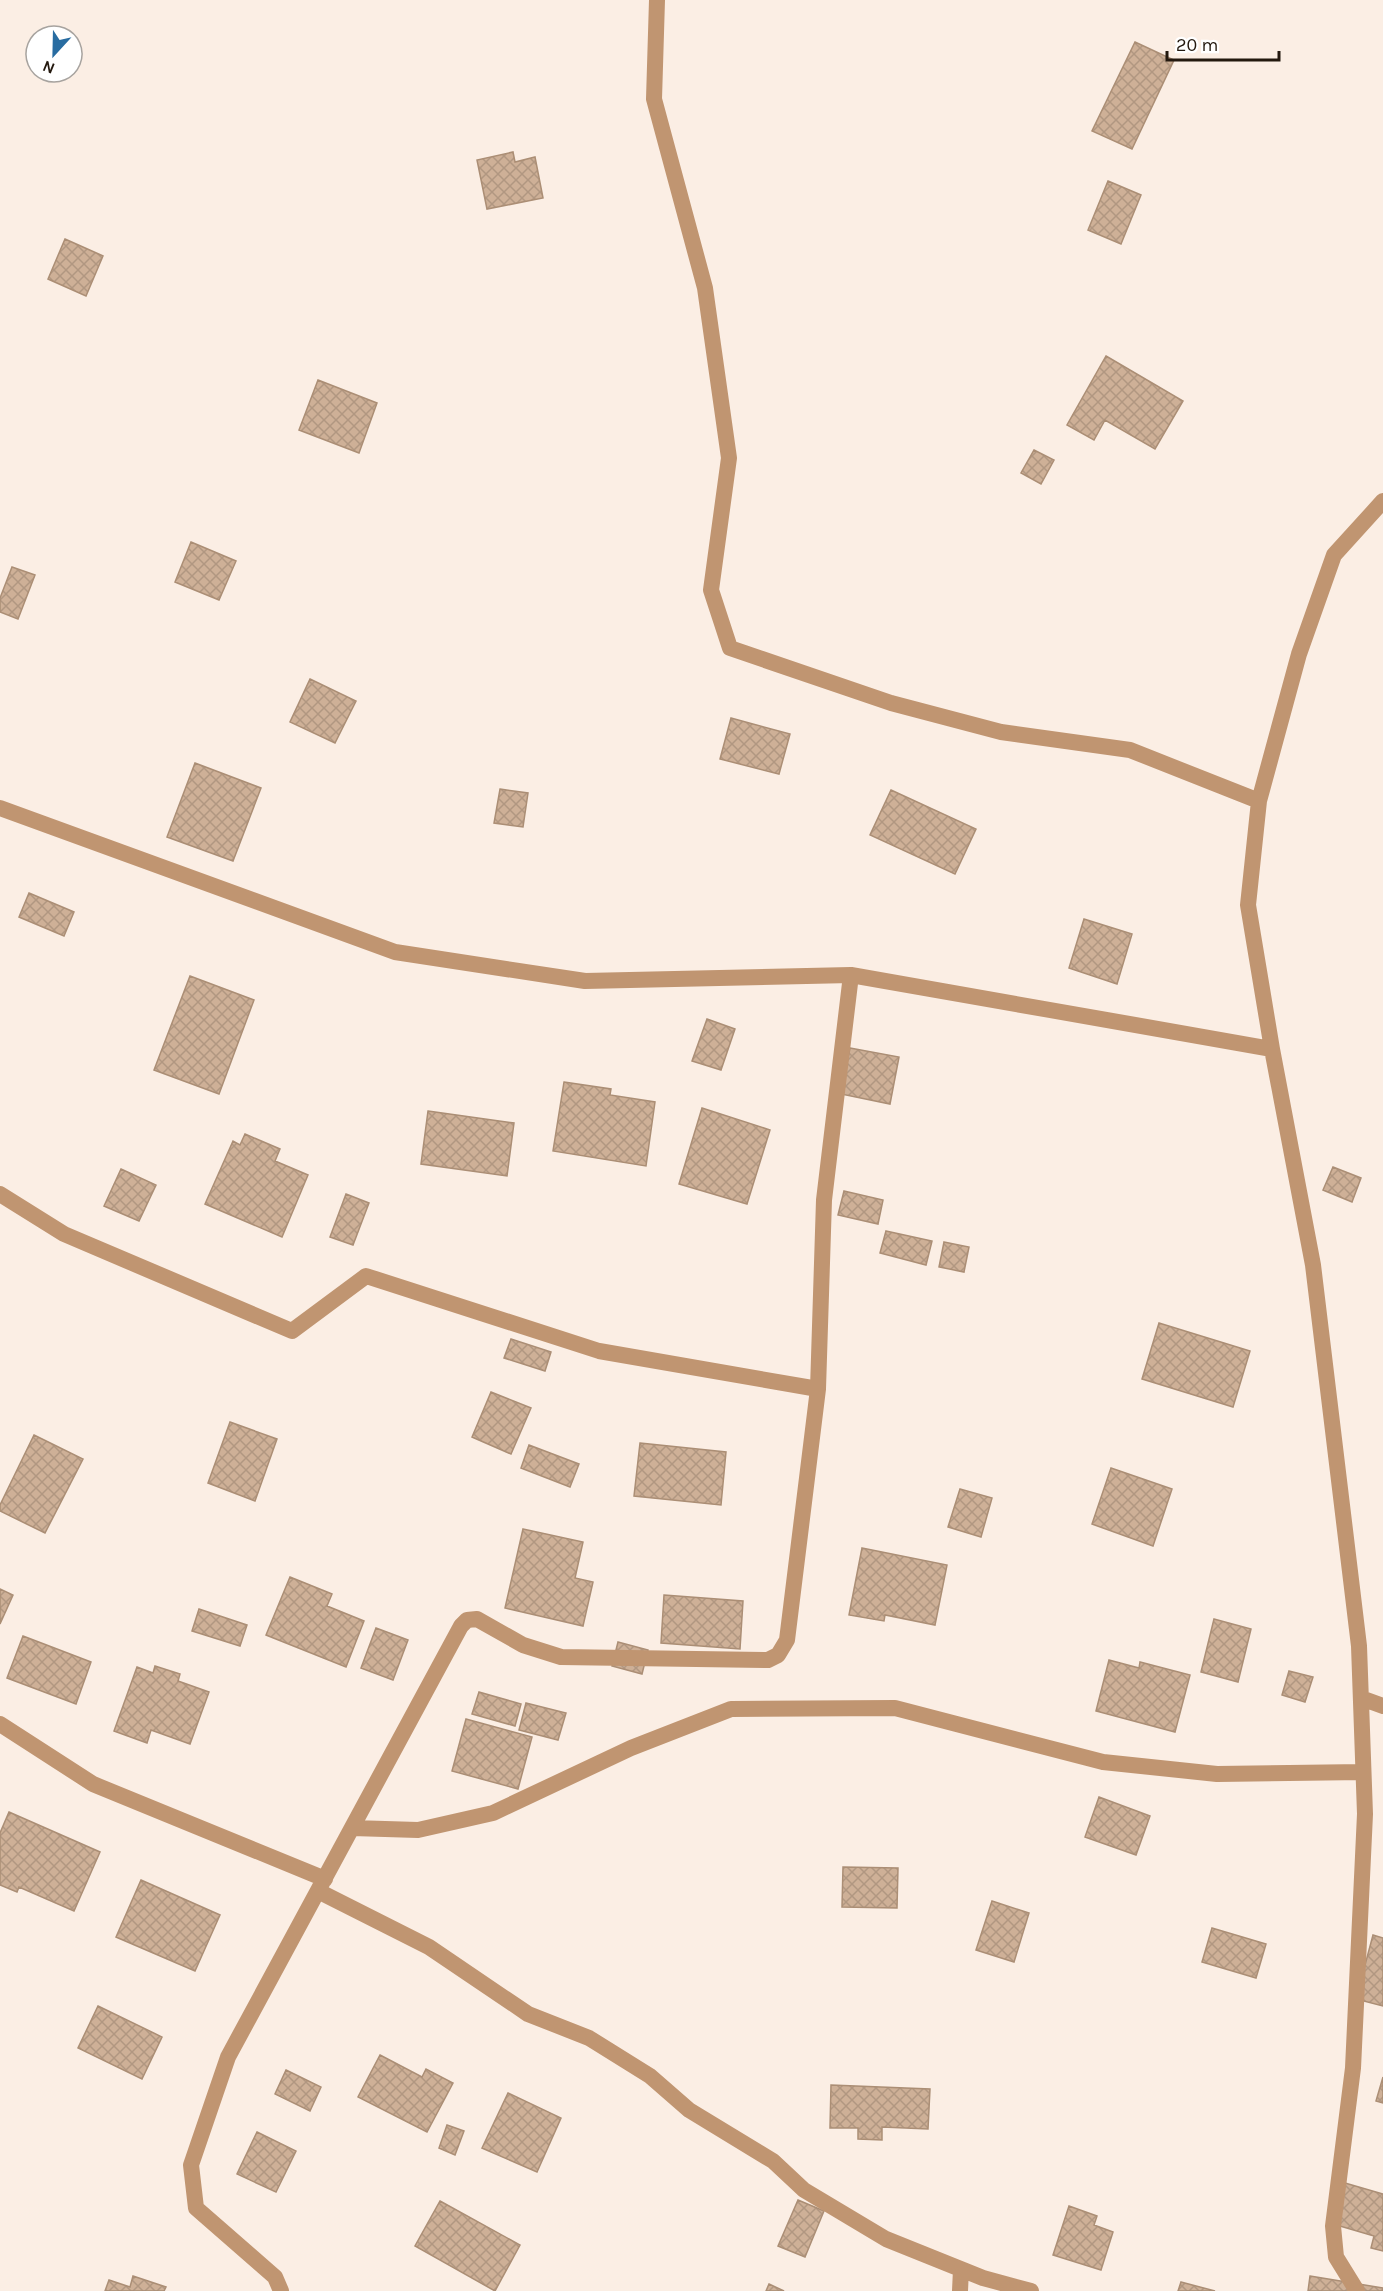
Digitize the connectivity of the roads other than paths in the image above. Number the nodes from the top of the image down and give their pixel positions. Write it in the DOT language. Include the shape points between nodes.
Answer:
graph roads {
  1 [pos="657,0"];
  2 [pos="1383,501"];
  3 [pos="1259,801"];
  4 [pos="0,808"];
  5 [pos="851,975"];
  6 [pos="1272,1049"];
  7 [pos="0,1194"];
  8 [pos="818,1389"];
  9 [pos="1361,1698"];
  10 [pos="1383,1706"];
  11 [pos="0,1724"];
  12 [pos="1363,1772"];
  13 [pos="352,1828"];
  14 [pos="321,1885"];
  15 [pos="961,2269"];
  16 [pos="281,2291"];
  17 [pos="960,2291"];
  18 [pos="1031,2291"];
  19 [pos="1357,2291"];
  1 -- 3 [label="street" via="654,99 705,288 729,459 711,590 730,648 891,703 1001,732 1130,750"];
  2 -- 3 [label="street" via="1334,555 1299,654"];
  3 -- 6 [label="street" via="1248,905"];
  4 -- 5 [label="street" via="395,952 585,981"];
  5 -- 6 [label="street"];
  5 -- 8 [label="street" via="824,1200"];
  6 -- 9 [label="street" via="1313,1265 1359,1646"];
  7 -- 8 [label="street" via="64,1234 292,1332 366,1276 599,1351"];
  8 -- 13 [label="street" via="787,1640 778,1655 768,1660 561,1657 523,1645 477,1619 467,1620"];
  9 -- 10 [label="street"];
  9 -- 12 [label="street"];
  11 -- 14 [label="street" via="93,1784"];
  12 -- 13 [label="street" via="1217,1774 1103,1762 895,1708 731,1709 631,1748 493,1813 418,1830"];
  12 -- 19 [label="street" via="1365,1814 1353,2068 1333,2226 1336,2257"];
  13 -- 14 [label="street"];
  14 -- 15 [label="street" via="429,1947 528,2014 589,2038 640,2070 689,2110 773,2161 830,2208 886,2239"];
  14 -- 16 [label="street" via="228,2057 191,2165 196,2208 274,2277"];
  15 -- 17 [label="street"];
  15 -- 18 [label="street"];
}
